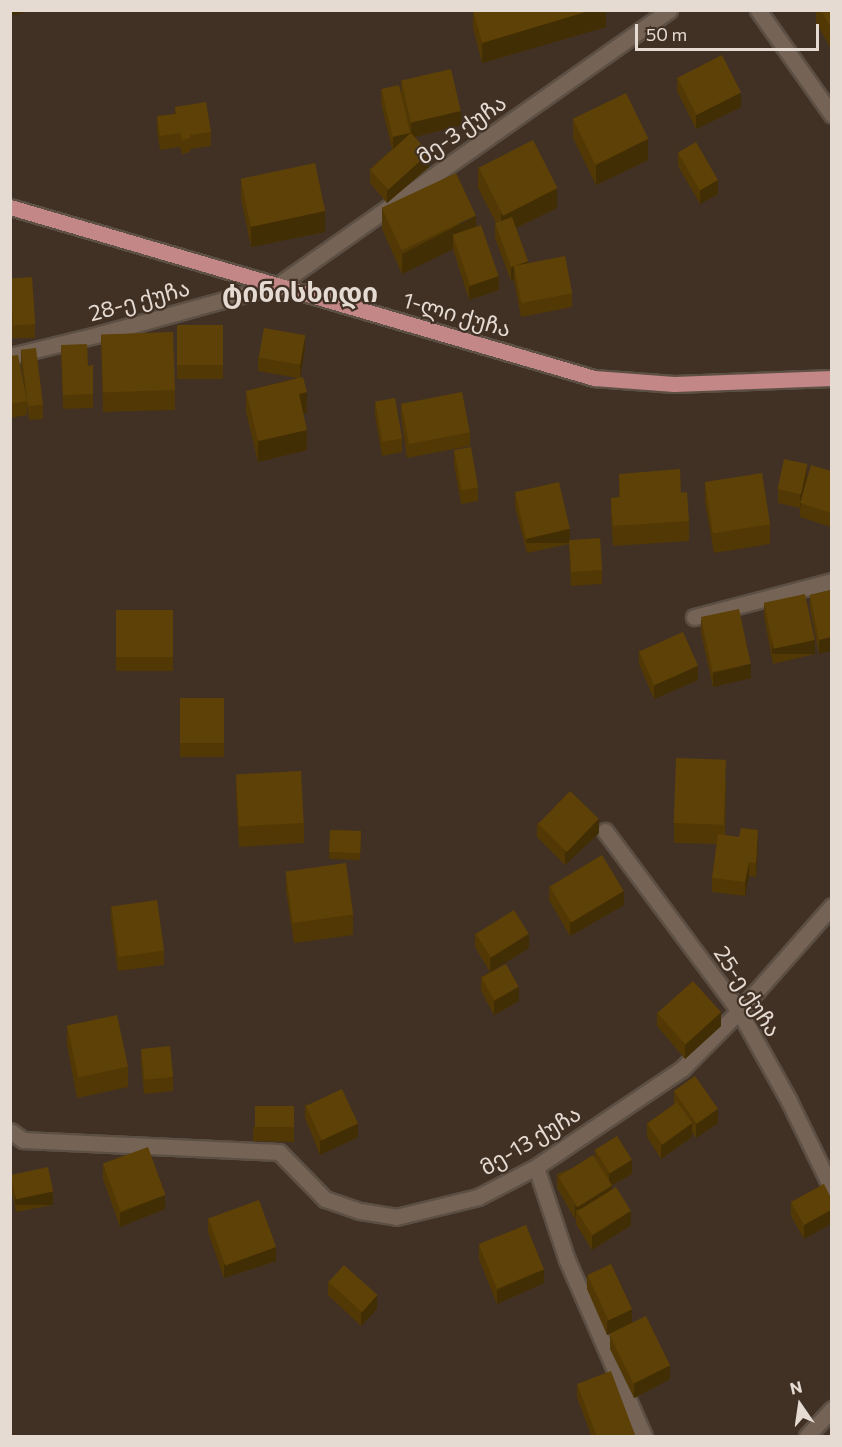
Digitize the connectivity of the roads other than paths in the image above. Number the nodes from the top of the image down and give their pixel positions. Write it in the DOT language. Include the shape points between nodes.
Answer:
graph roads {
  1 [pos="669,10"];
  2 [pos="758,10"];
  3 [pos="831,115"];
  4 [pos="10,207"];
  5 [pos="278,285"];
  6 [pos="10,356"];
  7 [pos="831,378"];
  8 [pos="831,581"];
  9 [pos="694,617"];
  10 [pos="605,831"];
  11 [pos="831,906"];
  12 [pos="739,1011"];
  13 [pos="10,1131"];
  14 [pos="536,1167"];
  15 [pos="831,1189"];
  16 [pos="831,1409"];
  17 [pos="644,1437"];
  18 [pos="807,1437"];
  1 -- 5 [label="street, მე-3 ქუჩა"];
  2 -- 3 [label="street"];
  4 -- 5 [label="main road, 1-ლი ქუჩა"];
  5 -- 6 [label="street, 28-ე ქუჩა"];
  5 -- 7 [label="main road, 1-ლი ქუჩა" via="594,378 674,384"];
  8 -- 9 [label="street"];
  10 -- 12 [label="street, 25-ე ქუჩა"];
  11 -- 12 [label="street, მე-13 ქუჩა"];
  12 -- 14 [label="street, მე-13 ქუჩა" via="682,1069"];
  12 -- 15 [label="street, 25-ე ქუჩა" via="789,1101"];
  13 -- 14 [label="street, მე-13 ქუჩა" via="24,1140 279,1152 325,1199 360,1211 396,1217 478,1197"];
  14 -- 17 [label="street" via="567,1260"];
  16 -- 18 [label="street"];
}
